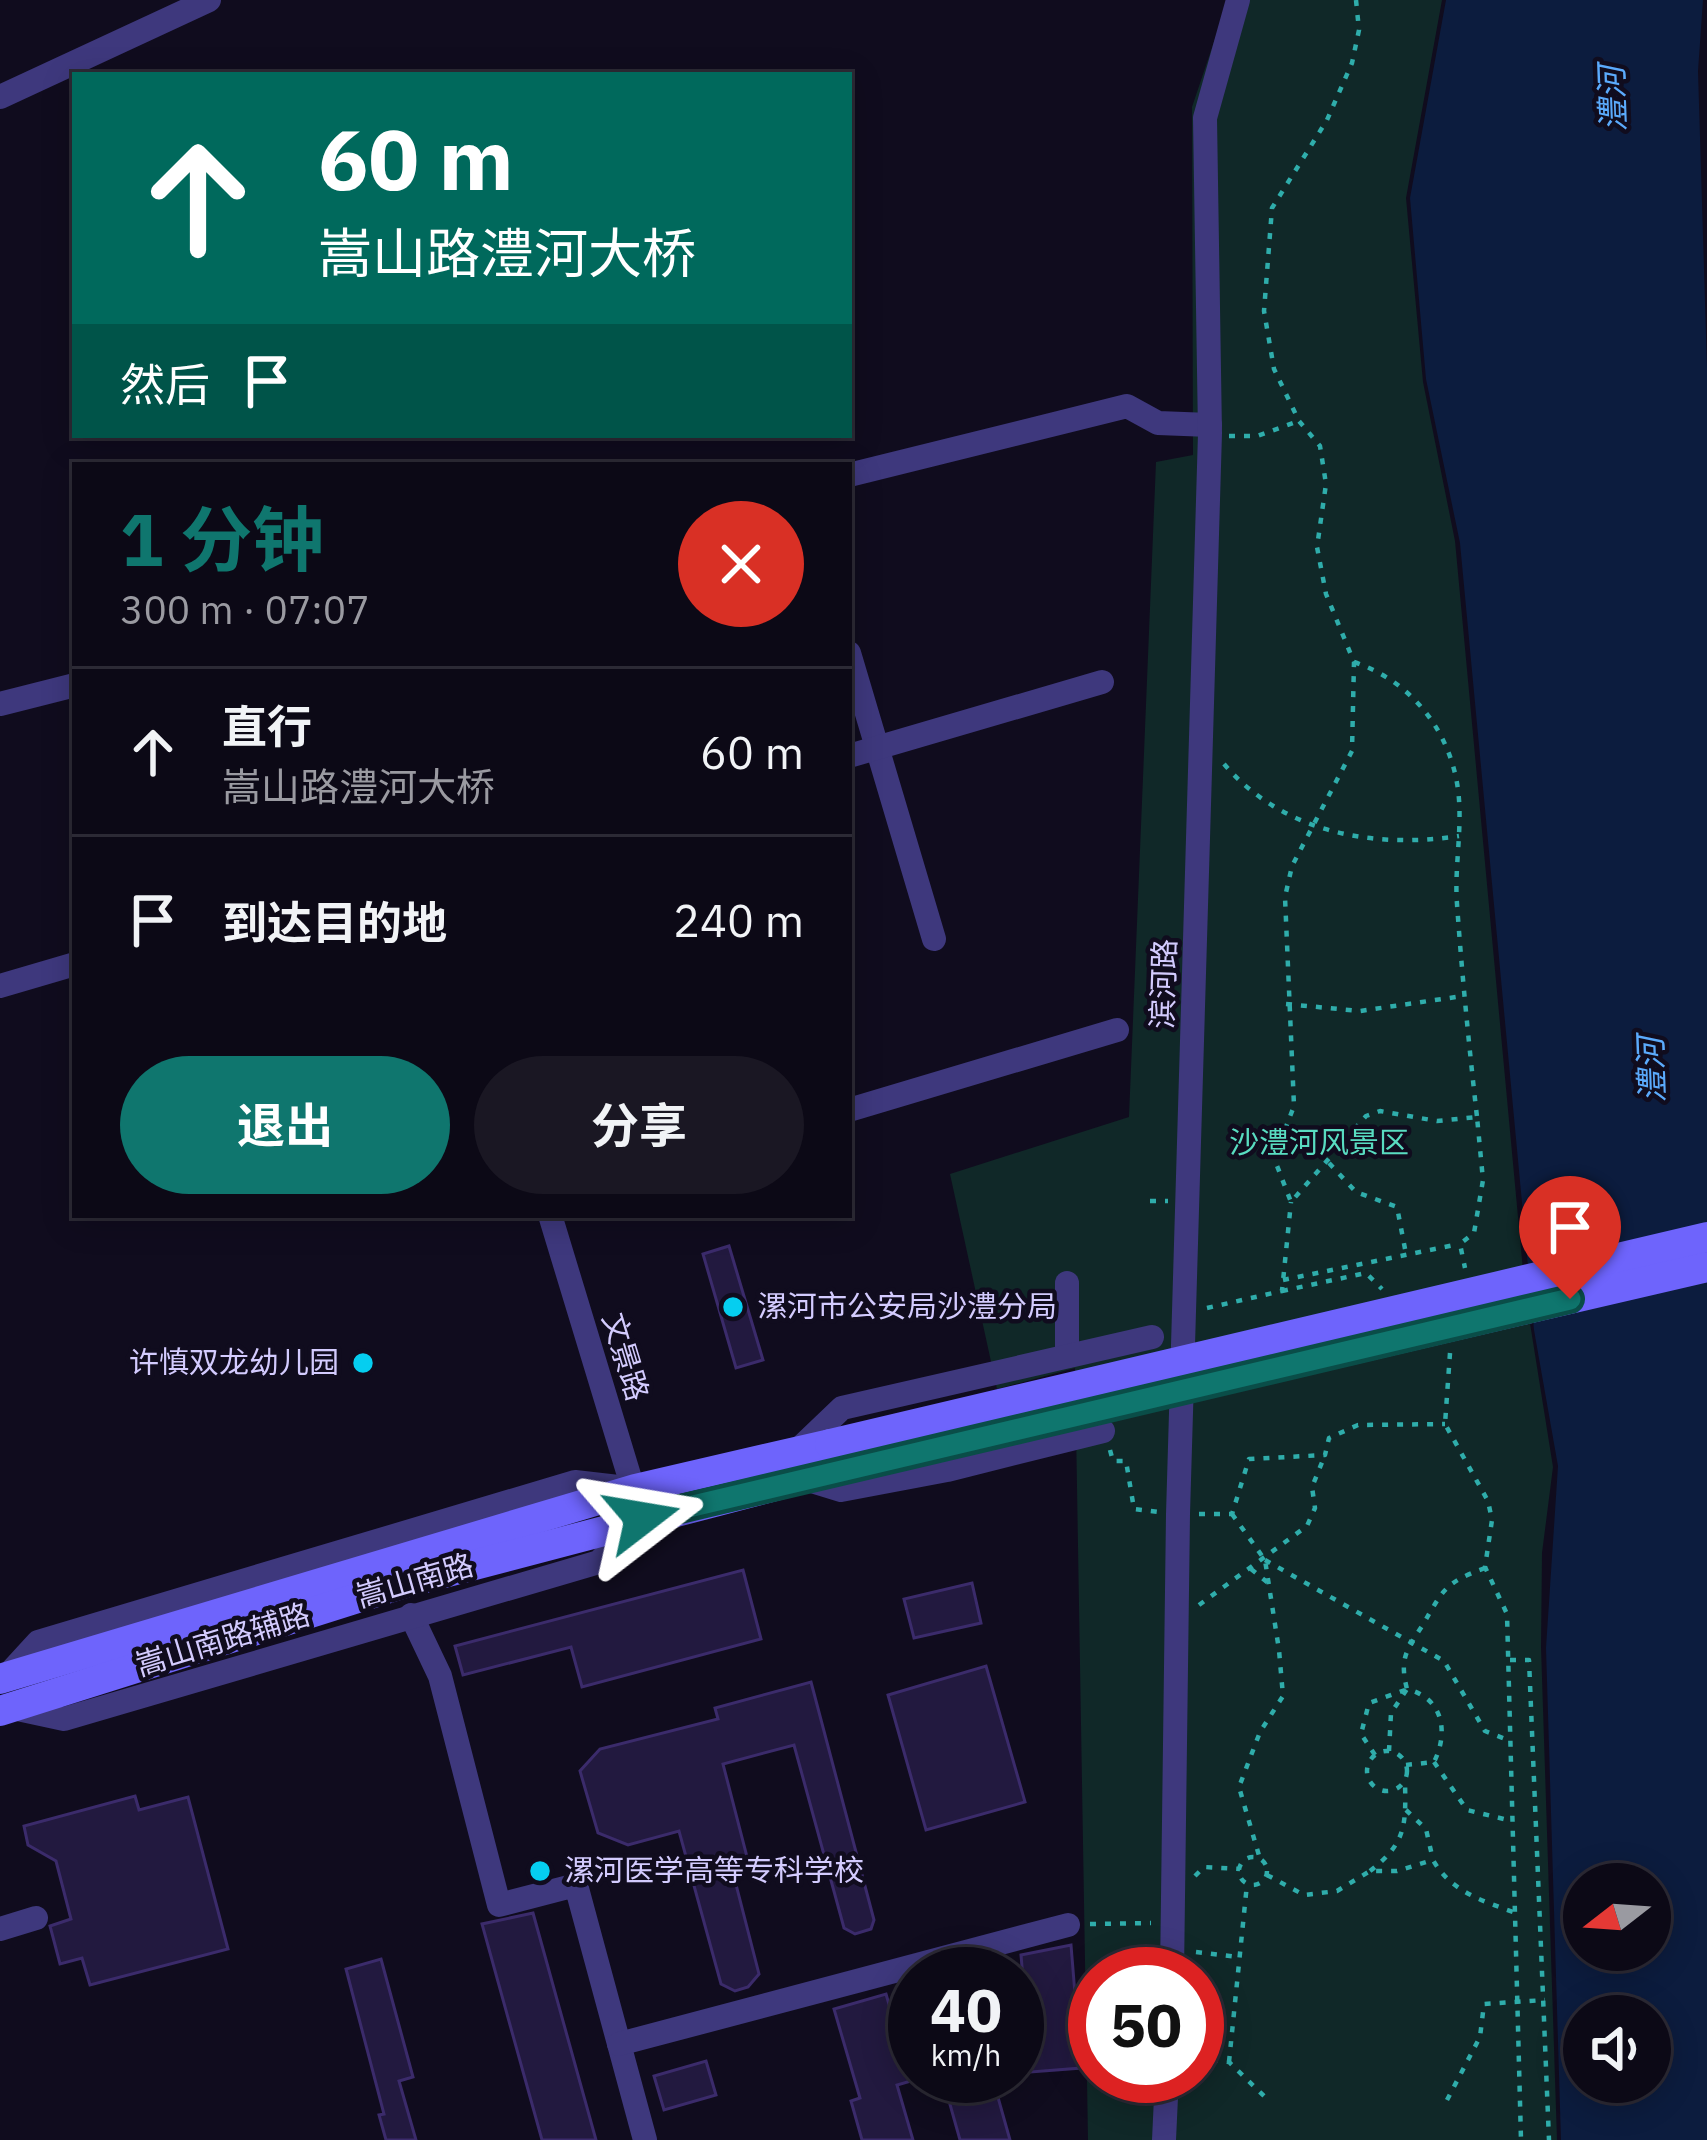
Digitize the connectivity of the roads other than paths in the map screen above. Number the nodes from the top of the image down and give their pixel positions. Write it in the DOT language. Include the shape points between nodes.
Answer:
graph roads {
  1 [pos="209,0"];
  2 [pos="1238,0"];
  3 [pos="0,97"];
  4 [pos="1210,429"];
  5 [pos="852,474"];
  6 [pos="852,662"];
  7 [pos="1102,682"];
  8 [pos="72,686"];
  9 [pos="0,704"];
  10 [pos="880,747"];
  11 [pos="852,755"];
  12 [pos="934,939"];
  13 [pos="72,965"];
  14 [pos="0,986"];
  15 [pos="1117,1030"];
  16 [pos="852,1109"];
  17 [pos="551,1218"];
  18 [pos="1707,1238"];
  19 [pos="1707,1267"];
  20 [pos="1066,1283"];
  21 [pos="1152,1337"];
  22 [pos="1067,1356"];
  23 [pos="1103,1431"];
  24 [pos="833,1457"];
  25 [pos="799,1464"];
  26 [pos="639,1504"];
  27 [pos="411,1615"];
  28 [pos="3,1695"];
  29 [pos="36,1918"];
  30 [pos="1068,1924"];
  31 [pos="0,1929"];
  32 [pos="1173,1947"];
  33 [pos="619,2044"];
  34 [pos="1166,2103"];
  35 [pos="645,2140"];
  36 [pos="1164,2140"];
  1 -- 3 [label="street"];
  2 -- 4 [label="street, 滨河路" via="1205,118"];
  4 -- 5 [label="street" via="1158,423 1127,406"];
  4 -- 32 [label="street, 滨河路"];
  6 -- 10 [label="street"];
  7 -- 10 [label="street"];
  8 -- 9 [label="street"];
  10 -- 11 [label="street"];
  10 -- 12 [label="street"];
  13 -- 14 [label="street"];
  15 -- 16 [label="street"];
  17 -- 26 [label="street, 文景路"];
  18 -- 24 [label="main road, bridge"];
  19 -- 24 [label="main road, bridge"];
  20 -- 22 [label="street"];
  21 -- 22 [label="street"];
  22 -- 25 [label="street" via="842,1408"];
  23 -- 25 [label="street" via="841,1490"];
  24 -- 25 [label="main road, 嵩山南路"];
  25 -- 26 [label="main road, 嵩山南路"];
  26 -- 27 [label="street, 嵩山南路辅路" via="599,1562"];
  26 -- 28 [label="main road, 嵩山南路"];
  27 -- 28 [label="street, 嵩山南路辅路" via="64,1719"];
  27 -- 33 [label="street" via="440,1676 499,1904 576,1885"];
  29 -- 31 [label="street"];
  30 -- 33 [label="street"];
  33 -- 35 [label="street"];
  34 -- 36 [label="street"];
}
